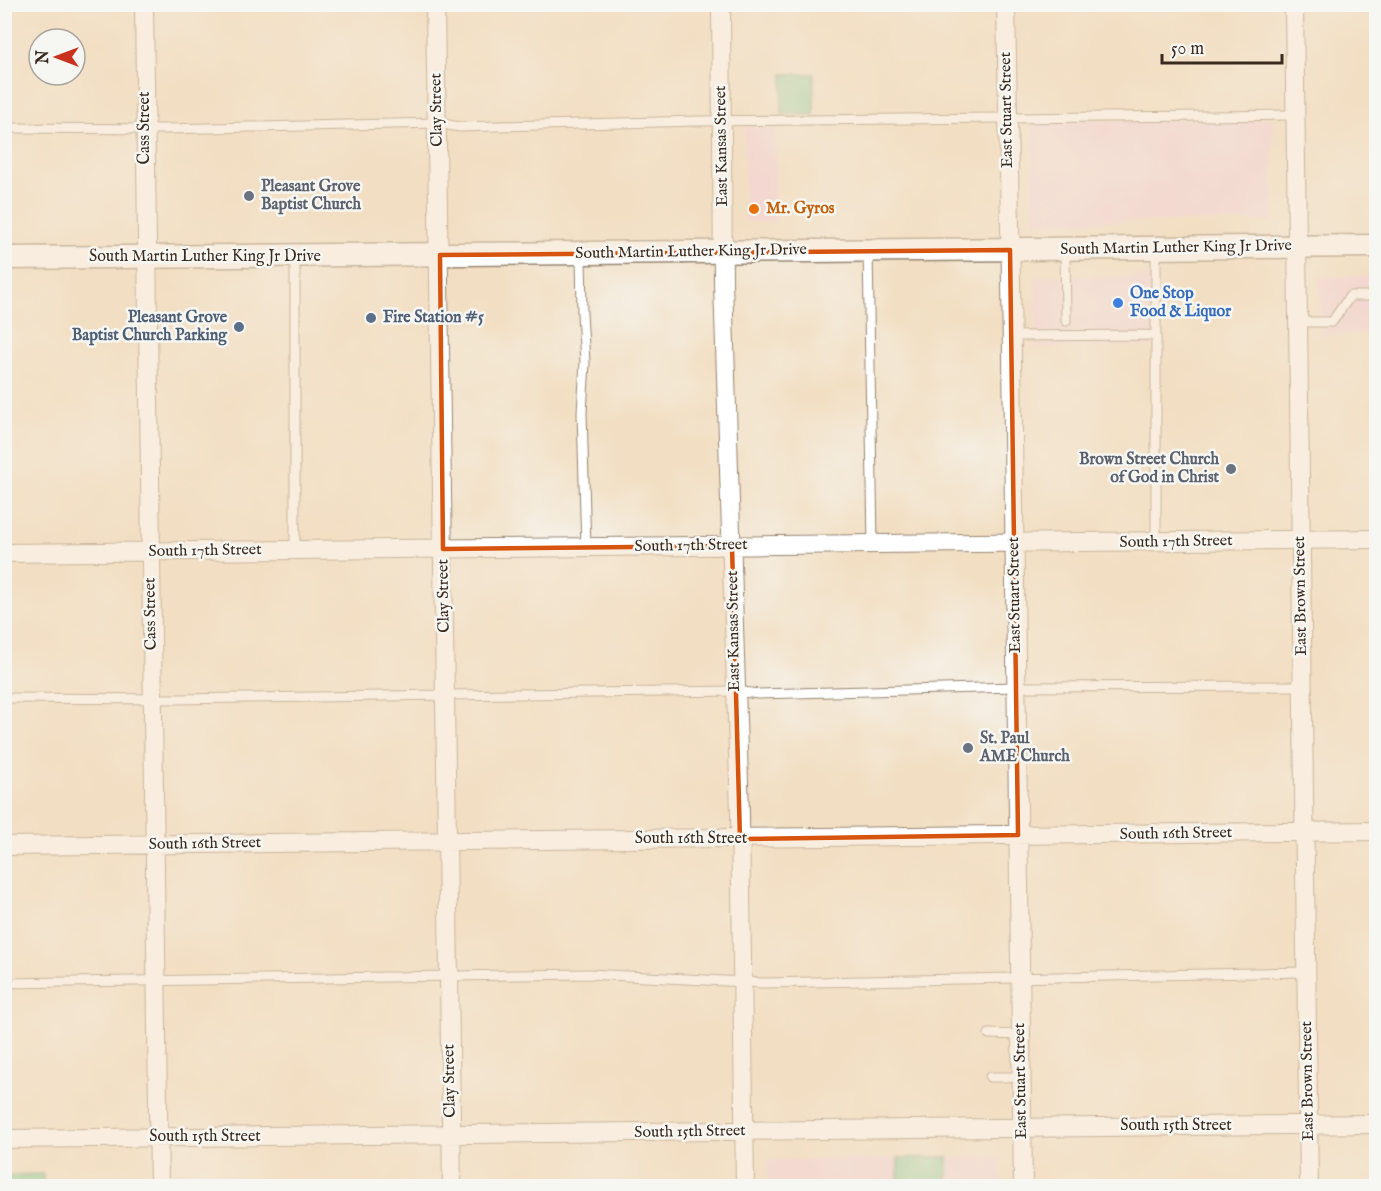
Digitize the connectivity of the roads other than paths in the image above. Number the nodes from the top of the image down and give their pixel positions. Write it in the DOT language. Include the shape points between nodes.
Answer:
graph roads {
  1 [pos="144,4"];
  2 [pos="435,4"];
  3 [pos="721,4"];
  4 [pos="1006,4"];
  5 [pos="1294,4"];
  6 [pos="1296,116"];
  7 [pos="1008,118"];
  8 [pos="720,121"];
  9 [pos="438,123"];
  10 [pos="4,128"];
  11 [pos="145,128"];
  12 [pos="1377,246"];
  13 [pos="1298,247"];
  14 [pos="1065,249"];
  15 [pos="1156,249"];
  16 [pos="868,250"];
  17 [pos="1010,250"];
  18 [pos="723,252"];
  19 [pos="581,254"];
  20 [pos="440,255"];
  21 [pos="295,256"];
  22 [pos="146,257"];
  23 [pos="4,258"];
  24 [pos="1377,296"];
  25 [pos="1066,321"];
  26 [pos="1298,322"];
  27 [pos="1156,335"];
  28 [pos="1012,336"];
  29 [pos="1377,539"];
  30 [pos="1300,540"];
  31 [pos="1156,542"];
  32 [pos="1014,543"];
  33 [pos="873,544"];
  34 [pos="732,546"];
  35 [pos="586,548"];
  36 [pos="443,549"];
  37 [pos="295,550"];
  38 [pos="150,552"];
  39 [pos="4,553"];
  40 [pos="1302,686"];
  41 [pos="1016,687"];
  42 [pos="736,691"];
  43 [pos="445,694"];
  44 [pos="4,698"];
  45 [pos="152,699"];
  46 [pos="1377,831"];
  47 [pos="1303,832"];
  48 [pos="1018,836"];
  49 [pos="740,839"];
  50 [pos="447,841"];
  51 [pos="153,844"];
  52 [pos="4,846"];
  53 [pos="1306,972"];
  54 [pos="449,977"];
  55 [pos="1020,979"];
  56 [pos="156,981"];
  57 [pos="742,981"];
  58 [pos="4,983"];
  59 [pos="989,1034"];
  60 [pos="1021,1035"];
  61 [pos="990,1077"];
  62 [pos="1022,1077"];
  63 [pos="1377,1124"];
  64 [pos="1309,1125"];
  65 [pos="1022,1128"];
  66 [pos="744,1131"];
  67 [pos="450,1134"];
  68 [pos="158,1137"];
  69 [pos="4,1138"];
  70 [pos="159,1186"];
  71 [pos="452,1186"];
  72 [pos="745,1186"];
  73 [pos="1023,1186"];
  74 [pos="1309,1186"];
  1 -- 11 [label="street, Cass Street"];
  2 -- 9 [label="street, Clay Street"];
  3 -- 8 [label="street, East Kansas Street"];
  4 -- 7 [label="street, East Stuart Street"];
  5 -- 6 [label="street, East Brown Street"];
  6 -- 7 [label="lane"];
  6 -- 13 [label="street, East Brown Street"];
  7 -- 8 [label="lane"];
  7 -- 17 [label="street, East Stuart Street"];
  8 -- 9 [label="lane" via="459,127"];
  8 -- 18 [label="street, East Kansas Street"];
  9 -- 11 [label="lane"];
  9 -- 20 [label="street, Clay Street"];
  10 -- 11 [label="lane"];
  11 -- 22 [label="street, Cass Street"];
  12 -- 13 [label="street, South Martin Luther King Jr Drive"];
  13 -- 15 [label="street, South Martin Luther King Jr Drive"];
  13 -- 26 [label="street, East Brown Street"];
  14 -- 15 [label="street, South Martin Luther King Jr Drive"];
  14 -- 17 [label="street, South Martin Luther King Jr Drive"];
  14 -- 25 [label="lane"];
  15 -- 27 [label="lane"];
  16 -- 17 [label="street, South Martin Luther King Jr Drive"];
  16 -- 18 [label="street, South Martin Luther King Jr Drive"];
  16 -- 33 [label="lane"];
  17 -- 28 [label="street, East Stuart Street"];
  18 -- 19 [label="street, South Martin Luther King Jr Drive"];
  18 -- 34 [label="street, East Kansas Street"];
  19 -- 20 [label="street, South Martin Luther King Jr Drive"];
  19 -- 35 [label="lane"];
  20 -- 21 [label="street, South Martin Luther King Jr Drive"];
  20 -- 36 [label="street, Clay Street"];
  21 -- 22 [label="street, South Martin Luther King Jr Drive"];
  21 -- 37 [label="lane"];
  22 -- 23 [label="street, South Martin Luther King Jr Drive"];
  22 -- 38 [label="street, Cass Street"];
  24 -- 26 [label="lane" via="1350,296 1332,322"];
  26 -- 30 [label="street, East Brown Street"];
  27 -- 28 [label="lane"];
  27 -- 31 [label="lane"];
  28 -- 32 [label="street, East Stuart Street"];
  29 -- 30 [label="street, South 17th Street"];
  30 -- 31 [label="street, South 17th Street"];
  30 -- 40 [label="street, East Brown Street"];
  31 -- 32 [label="street, South 17th Street"];
  32 -- 33 [label="street, South 17th Street"];
  32 -- 41 [label="street, East Stuart Street"];
  33 -- 34 [label="street, South 17th Street"];
  34 -- 35 [label="street, South 17th Street"];
  34 -- 42 [label="street, East Kansas Street"];
  35 -- 36 [label="street, South 17th Street"];
  36 -- 37 [label="street, South 17th Street"];
  36 -- 43 [label="street, Clay Street"];
  37 -- 38 [label="street, South 17th Street"];
  38 -- 39 [label="street, South 17th Street"];
  38 -- 45 [label="street, Cass Street"];
  40 -- 41 [label="lane"];
  40 -- 47 [label="street, East Brown Street"];
  41 -- 42 [label="lane" via="758,694"];
  41 -- 48 [label="street, East Stuart Street"];
  42 -- 43 [label="lane"];
  42 -- 49 [label="street, East Kansas Street"];
  43 -- 45 [label="lane"];
  43 -- 50 [label="street, Clay Street"];
  44 -- 45 [label="lane"];
  45 -- 51 [label="street, Cass Street"];
  46 -- 47 [label="street, South 16th Street"];
  47 -- 48 [label="street, South 16th Street"];
  47 -- 53 [label="street, East Brown Street"];
  48 -- 49 [label="street, South 16th Street"];
  48 -- 55 [label="street, East Stuart Street"];
  49 -- 50 [label="street, South 16th Street"];
  49 -- 57 [label="street, East Kansas Street"];
  50 -- 51 [label="street, South 16th Street"];
  50 -- 54 [label="street, Clay Street"];
  51 -- 52 [label="street, South 16th Street"];
  51 -- 56 [label="street, Cass Street"];
  53 -- 55 [label="lane"];
  53 -- 64 [label="street, East Brown Street"];
  54 -- 56 [label="lane"];
  54 -- 57 [label="lane" via="588,974"];
  54 -- 67 [label="street, Clay Street"];
  55 -- 57 [label="lane"];
  55 -- 60 [label="street, East Stuart Street"];
  56 -- 58 [label="lane"];
  56 -- 68 [label="street, Cass Street"];
  57 -- 66 [label="street, East Kansas Street"];
  59 -- 60 [label="lane"];
  60 -- 62 [label="street, East Stuart Street"];
  61 -- 62 [label="lane"];
  62 -- 65 [label="street, East Stuart Street"];
  63 -- 64 [label="street, South 15th Street"];
  64 -- 65 [label="street, South 15th Street"];
  64 -- 74 [label="street, East Brown Street"];
  65 -- 66 [label="street, South 15th Street"];
  65 -- 73 [label="street, East Stuart Street"];
  66 -- 67 [label="street, South 15th Street"];
  66 -- 72 [label="street, East Kansas Street"];
  67 -- 68 [label="street, South 15th Street"];
  67 -- 71 [label="street, Clay Street"];
  68 -- 69 [label="street, South 15th Street"];
  68 -- 70 [label="street, Cass Street"];
}
